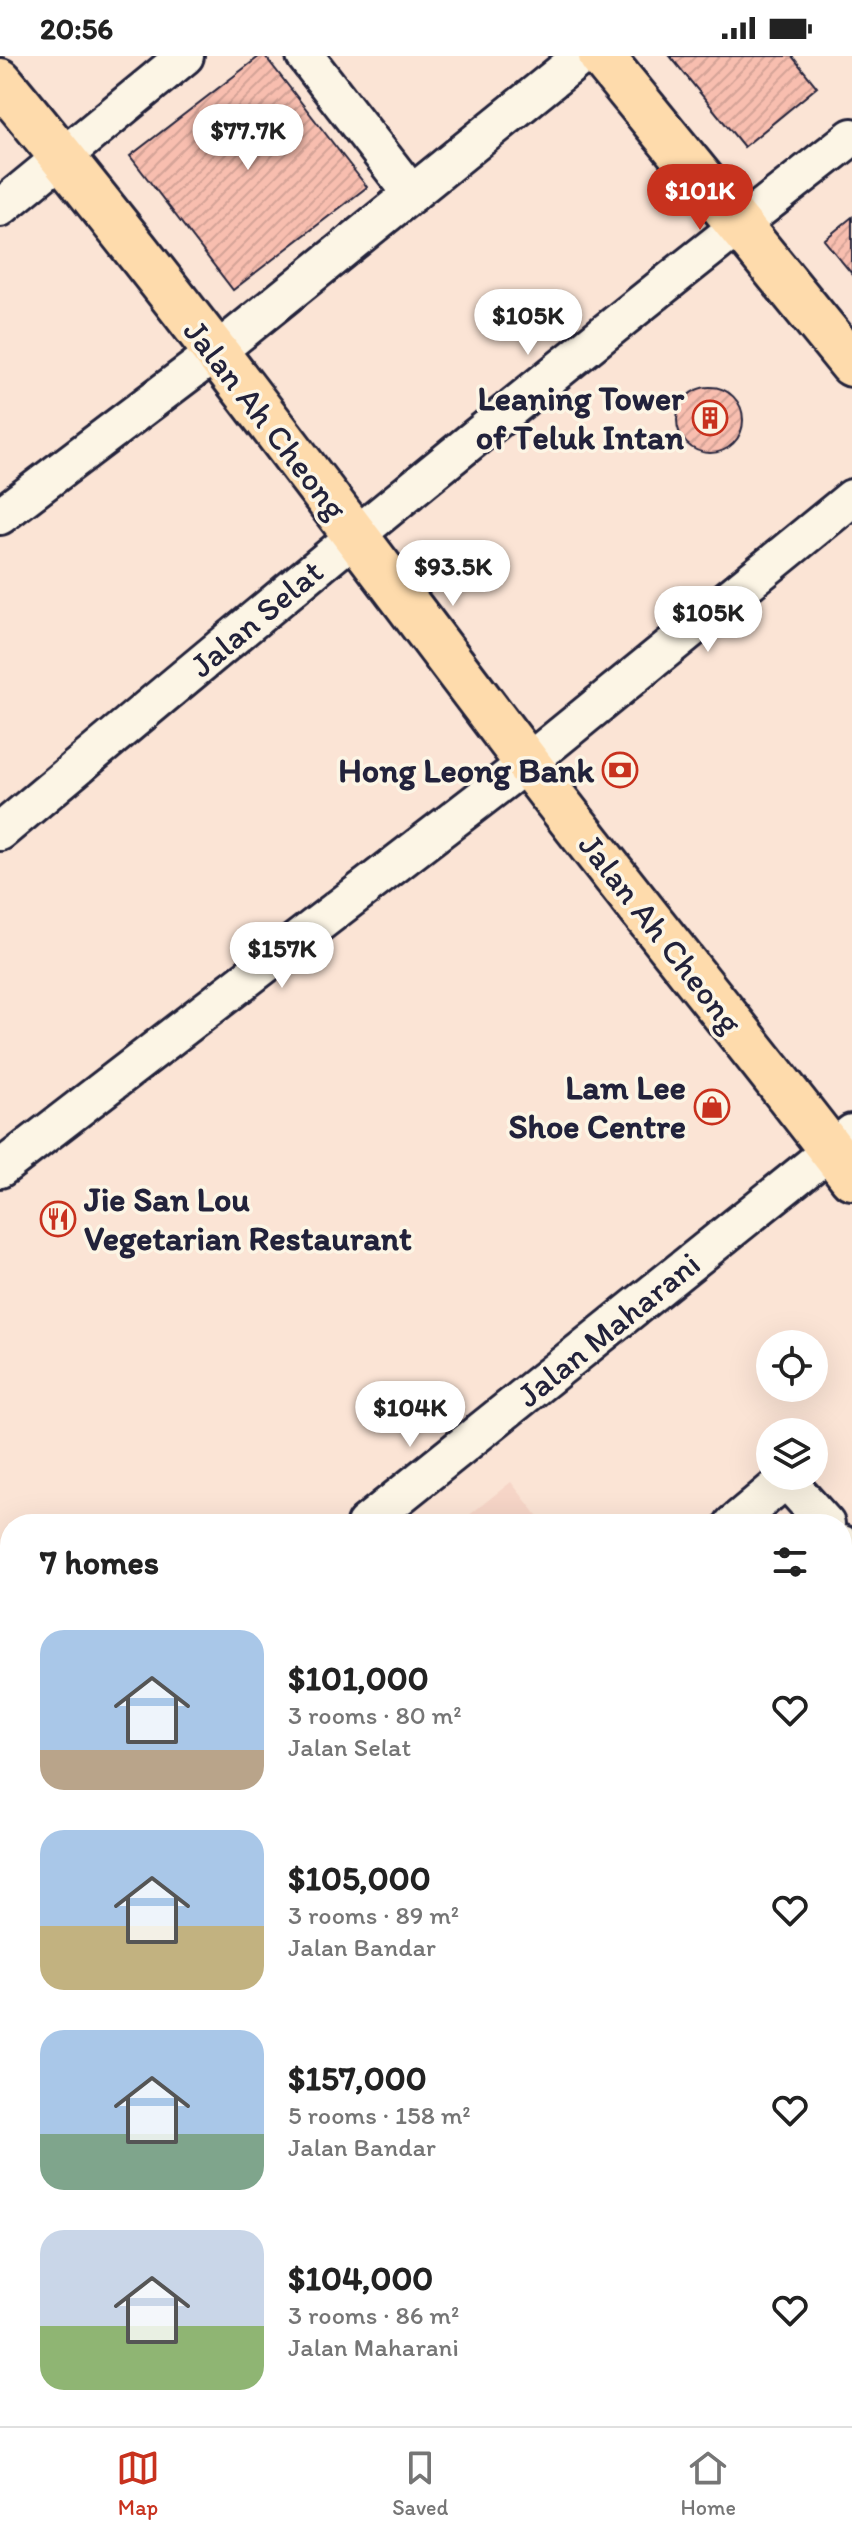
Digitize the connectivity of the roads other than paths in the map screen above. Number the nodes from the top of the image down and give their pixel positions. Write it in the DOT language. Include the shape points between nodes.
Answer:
graph roads {
  1 [pos="185,56"];
  2 [pos="305,56"];
  3 [pos="582,56"];
  4 [pos="601,56"];
  5 [pos="0,81"];
  6 [pos="852,137"];
  7 [pos="63,158"];
  8 [pos="412,194"];
  9 [pos="0,208"];
  10 [pos="738,225"];
  11 [pos="215,353"];
  12 [pos="852,364"];
  13 [pos="852,498"];
  14 [pos="0,516"];
  15 [pos="355,535"];
  16 [pos="527,763"];
  17 [pos="0,832"];
  18 [pos="845,1153"];
  19 [pos="0,1169"];
  20 [pos="378,1514"];
  21 [pos="745,1514"];
  22 [pos="817,1514"];
  1 -- 7 [label="street"];
  2 -- 8 [label="street"];
  3 -- 8 [label="street"];
  4 -- 10 [label="main road"];
  5 -- 7 [label="main road, Jalan Ah Cheong"];
  6 -- 10 [label="street, Jalan Selat"];
  7 -- 9 [label="street"];
  7 -- 11 [label="main road, Jalan Ah Cheong"];
  8 -- 11 [label="street"];
  10 -- 12 [label="main road"];
  10 -- 15 [label="street, Jalan Selat"];
  11 -- 14 [label="street"];
  11 -- 15 [label="main road, Jalan Ah Cheong"];
  13 -- 16 [label="street"];
  15 -- 16 [label="main road, Jalan Ah Cheong"];
  15 -- 17 [label="street, Jalan Selat"];
  16 -- 18 [label="main road, Jalan Ah Cheong"];
  16 -- 19 [label="street"];
  18 -- 20 [label="street, Jalan Maharani"];
  21 -- 22 [label="street" via="777,1487 790,1484"];
}
